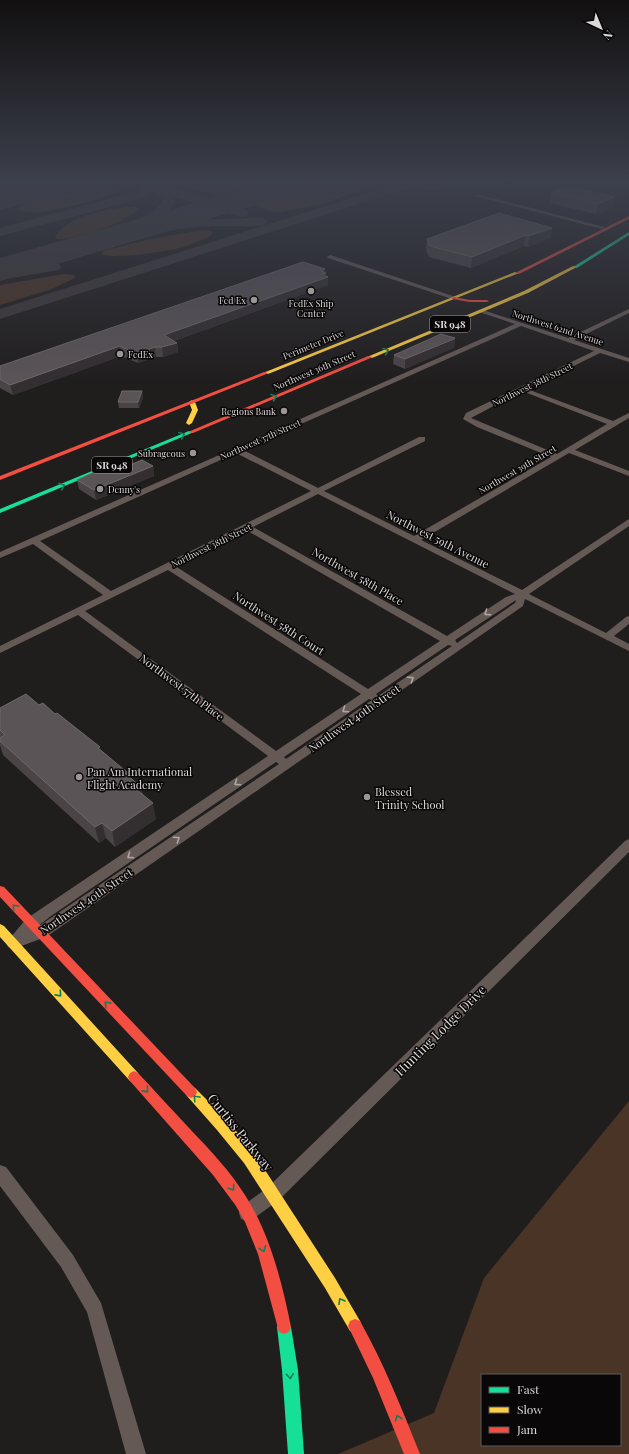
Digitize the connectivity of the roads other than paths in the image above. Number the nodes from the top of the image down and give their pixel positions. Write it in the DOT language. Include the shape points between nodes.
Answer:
graph roads {
  1 [pos="564,250"];
  2 [pos="588,250"];
  3 [pos="602,250"];
  4 [pos="330,257"];
  5 [pos="552,272"];
  6 [pos="564,274"];
  7 [pos="454,298"];
  8 [pos="487,301"];
  9 [pos="461,311"];
  10 [pos="481,311"];
  11 [pos="629,311"];
  12 [pos="520,324"];
  13 [pos="568,340"];
  14 [pos="600,350"];
  15 [pos="342,360"];
  16 [pos="629,360"];
  17 [pos="353,364"];
  18 [pos="522,390"];
  19 [pos="192,402"];
  20 [pos="228,406"];
  21 [pos="629,415"];
  22 [pos="199,418"];
  23 [pos="225,418"];
  24 [pos="189,423"];
  25 [pos="613,424"];
  26 [pos="422,439"];
  27 [pos="236,450"];
  28 [pos="569,450"];
  29 [pos="558,457"];
  30 [pos="106,467"];
  31 [pos="629,474"];
  32 [pos="0,478"];
  33 [pos="49,480"];
  34 [pos="318,491"];
  35 [pos="0,510"];
  36 [pos="629,522"];
  37 [pos="247,527"];
  38 [pos="33,540"];
  39 [pos="414,540"];
  40 [pos="0,555"];
  41 [pos="168,566"];
  42 [pos="110,595"];
  43 [pos="521,595"];
  44 [pos="79,611"];
  45 [pos="629,619"];
  46 [pos="607,637"];
  47 [pos="447,641"];
  48 [pos="457,647"];
  49 [pos="629,648"];
  50 [pos="0,650"];
  51 [pos="368,694"];
  52 [pos="378,701"];
  53 [pos="276,757"];
  54 [pos="286,764"];
  55 [pos="629,844"];
  56 [pos="0,890"];
  57 [pos="31,923"];
  58 [pos="0,929"];
  59 [pos="41,933"];
  60 [pos="13,943"];
  61 [pos="0,1173"];
  62 [pos="273,1194"];
  63 [pos="247,1213"];
  64 [pos="136,1454"];
  65 [pos="296,1454"];
  66 [pos="412,1454"];
  1 -- 7 [label="main road, Perimeter Drive" via="539,264"];
  2 -- 5 [label="main road, Northwest 36th Street / SR 948"];
  3 -- 6 [label="main road, Northwest 36th Street / SR 948"];
  4 -- 7 [label="street"];
  5 -- 6 [label="main road"];
  5 -- 8 [label="main road, Northwest 36th Street / SR 948"];
  6 -- 10 [label="main road, Northwest 36th Street / SR 948"];
  7 -- 8 [label="main road"];
  7 -- 9 [label="main road" via="462,303"];
  7 -- 19 [label="main road, Perimeter Drive"];
  8 -- 9 [label="main road, Northwest 36th Street / SR 948"];
  9 -- 15 [label="main road, Northwest 36th Street / SR 948"];
  10 -- 12 [label="street, Northwest 62nd Avenue"];
  17 -- 10 [label="main road, Northwest 36th Street / SR 948, one-way"];
  11 -- 13 [label="street"];
  12 -- 13 [label="street, Northwest 62nd Avenue"];
  12 -- 27 [label="street, Northwest 37th Street"];
  13 -- 14 [label="street, Northwest 62nd Avenue"];
  14 -- 16 [label="street, Northwest 62nd Avenue"];
  14 -- 18 [label="street, Northwest 38th Street"];
  15 -- 17 [label="main road"];
  15 -- 20 [label="main road, Northwest 36th Street / SR 948"];
  23 -- 17 [label="main road, Northwest 36th Street / SR 948, one-way"];
  18 -- 25 [label="street"];
  18 -- 29 [label="street, Northwest 38th Street" via="469,414 467,419"];
  19 -- 24 [label="main road" via="196,412"];
  19 -- 32 [label="main road, Perimeter Drive"];
  20 -- 22 [label="main road, Northwest 36th Street / SR 948"];
  20 -- 23 [label="main road" via="223,414"];
  21 -- 25 [label="street, Northwest 39th Street"];
  22 -- 23 [label="main road"];
  22 -- 24 [label="main road, Northwest 36th Street / SR 948"];
  30 -- 23 [label="main road, Northwest 36th Street / SR 948, one-way"];
  24 -- 30 [label="main road, Northwest 36th Street / SR 948" via="111,455"];
  25 -- 28 [label="street, Northwest 39th Street"];
  26 -- 34 [label="street, Northwest 38th Street"];
  27 -- 34 [label="street, Northwest 59th Avenue"];
  27 -- 38 [label="street, Northwest 37th Street"];
  28 -- 29 [label="street, Northwest 39th Street"];
  28 -- 31 [label="street"];
  29 -- 39 [label="street, Northwest 39th Street"];
  35 -- 30 [label="main road, Northwest 36th Street / SR 948, one-way"];
  33 -- 35 [label="main road" via="45,486 13,500"];
  34 -- 37 [label="street, Northwest 38th Street"];
  34 -- 39 [label="street, Northwest 59th Avenue"];
  36 -- 43 [label="street, Northwest 40th Street"];
  37 -- 41 [label="street, Northwest 38th Street"];
  37 -- 47 [label="street, Northwest 58th Place"];
  38 -- 40 [label="street, Northwest 37th Street"];
  38 -- 42 [label="street"];
  39 -- 43 [label="street, Northwest 59th Avenue"];
  41 -- 42 [label="street, Northwest 38th Street"];
  41 -- 51 [label="street, Northwest 58th Court"];
  42 -- 44 [label="street, Northwest 38th Street"];
  43 -- 46 [label="street, Northwest 59th Avenue"];
  43 -- 47 [label="street, Northwest 40th Street, one-way" via="509,599"];
  43 -- 48 [label="street, Northwest 40th Street" via="520,604"];
  44 -- 50 [label="street, Northwest 38th Street"];
  44 -- 53 [label="street, Northwest 57th Place"];
  45 -- 46 [label="street"];
  46 -- 49 [label="street, Northwest 59th Avenue"];
  47 -- 48 [label="street, Northwest 58th Place"];
  47 -- 51 [label="street, Northwest 40th Street"];
  52 -- 48 [label="street, Northwest 40th Street, one-way"];
  51 -- 52 [label="street, Northwest 58th Court"];
  51 -- 53 [label="street, Northwest 40th Street, one-way"];
  52 -- 54 [label="street, Northwest 40th Street"];
  53 -- 54 [label="street, Northwest 57th Place"];
  53 -- 57 [label="street, Northwest 40th Street, one-way"];
  59 -- 54 [label="street, Northwest 40th Street, one-way"];
  55 -- 62 [label="street, Hunting Lodge Drive"];
  57 -- 56 [label="main road, Curtiss Parkway, one-way"];
  57 -- 59 [label="main road, Curtiss Parkway"];
  57 -- 60 [label="street, Northwest 40th Street"];
  58 -- 60 [label="main road"];
  59 -- 60 [label="street, Northwest 40th Street"];
  62 -- 59 [label="main road, Curtiss Parkway, one-way" via="249,1158 222,1126"];
  60 -- 63 [label="main road, one-way" via="210,1160 231,1186"];
  61 -- 64 [label="street" via="67,1262 95,1309"];
  62 -- 63 [label="street, Hunting Lodge Drive"];
  66 -- 62 [label="main road, Curtiss Parkway, one-way" via="393,1404 367,1348 330,1283"];
  63 -- 65 [label="main road, one-way" via="264,1251 286,1331"];
}
